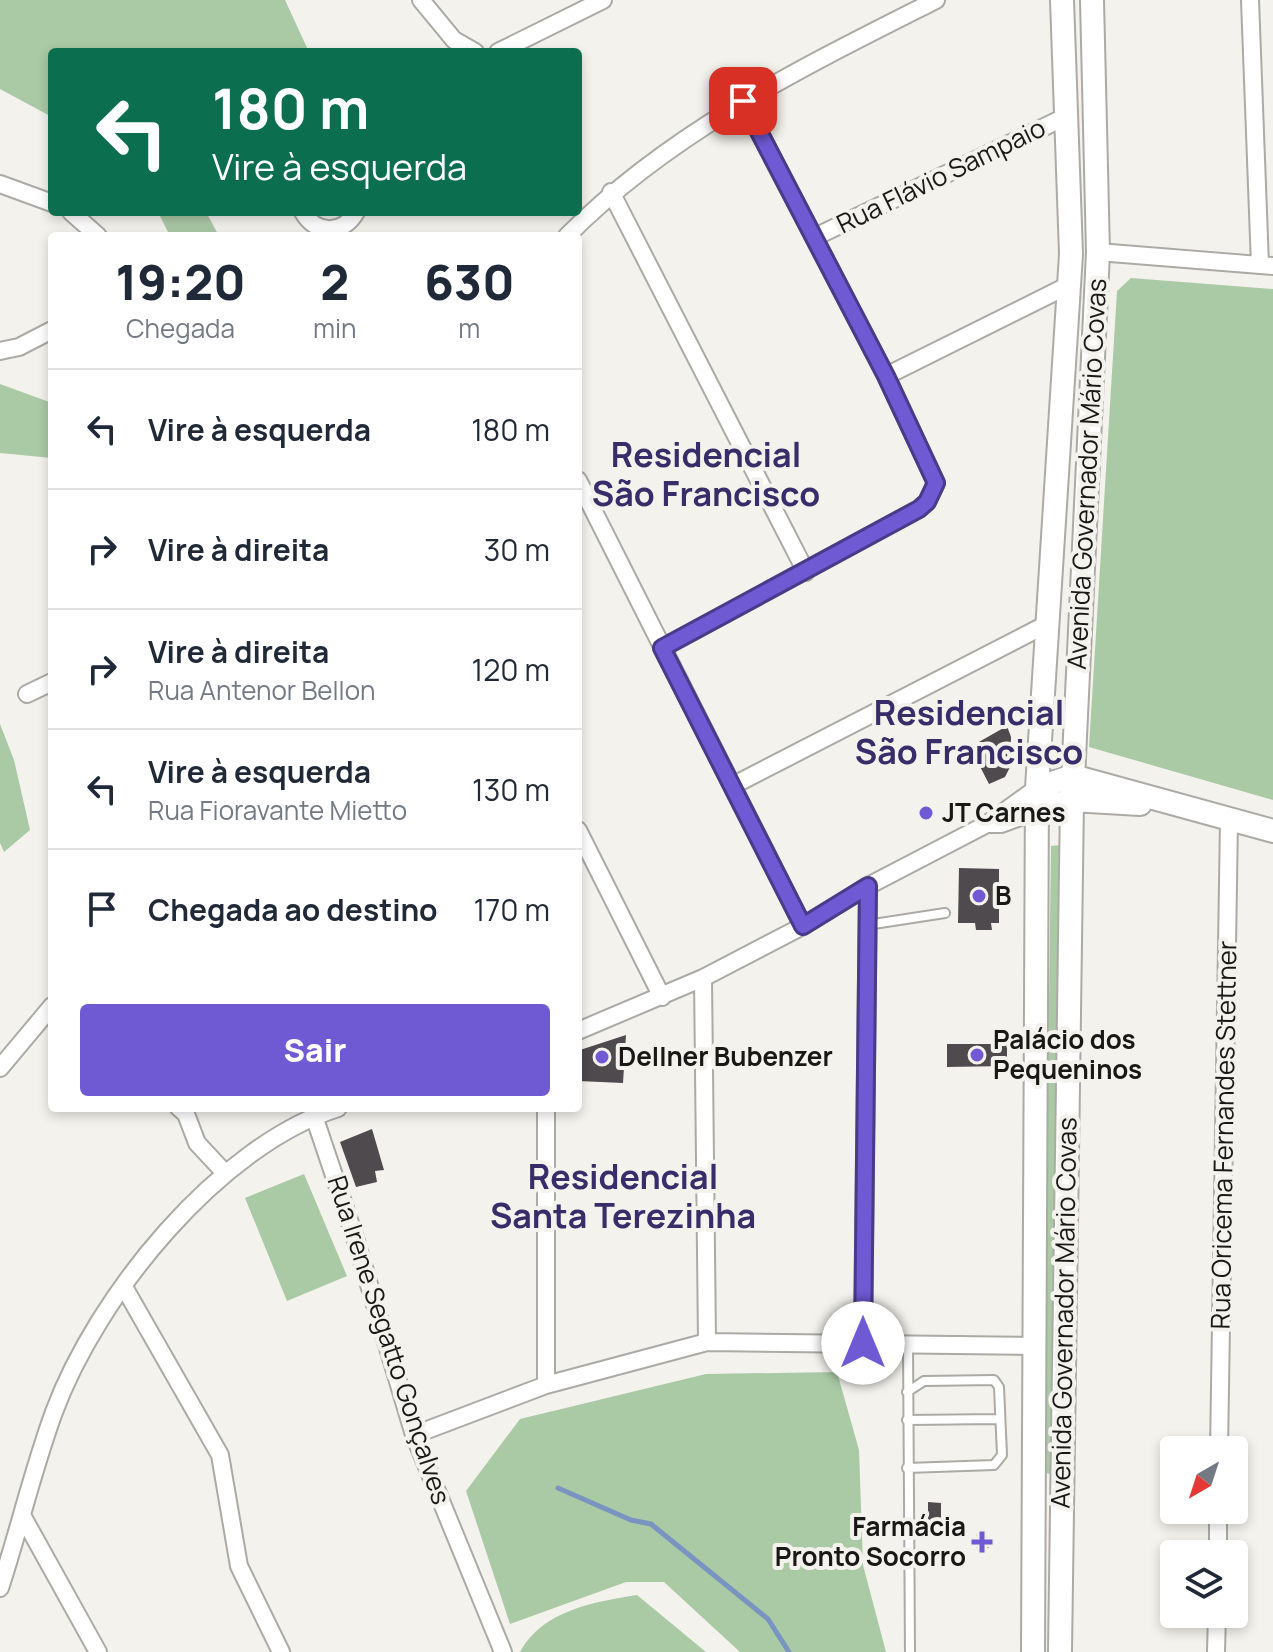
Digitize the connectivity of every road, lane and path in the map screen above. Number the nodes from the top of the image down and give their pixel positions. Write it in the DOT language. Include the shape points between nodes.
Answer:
graph roads {
  1 [pos="421,0"];
  2 [pos="936,0"];
  3 [pos="1062,0"];
  4 [pos="1092,0"];
  5 [pos="1250,0"];
  6 [pos="599,1"];
  7 [pos="467,48"];
  8 [pos="506,48"];
  9 [pos="743,101"];
  10 [pos="1067,116"];
  11 [pos="0,184"];
  12 [pos="611,192"];
  13 [pos="48,202"];
  14 [pos="76,216"];
  15 [pos="306,216"];
  16 [pos="94,232"];
  17 [pos="344,232"];
  18 [pos="571,232"];
  19 [pos="815,237"];
  20 [pos="1098,252"];
  21 [pos="1267,266"];
  22 [pos="1069,285"];
  23 [pos="48,332"];
  24 [pos="0,351"];
  25 [pos="886,376"];
  26 [pos="582,488"];
  27 [pos="806,572"];
  28 [pos="1045,625"];
  29 [pos="662,648"];
  30 [pos="48,684"];
  31 [pos="27,694"];
  32 [pos="1073,776"];
  33 [pos="732,786"];
  34 [pos="1038,799"];
  35 [pos="1072,800"];
  36 [pos="1156,800"];
  37 [pos="1229,820"];
  38 [pos="1273,831"];
  39 [pos="582,838"];
  40 [pos="868,886"];
  41 [pos="945,913"];
  42 [pos="867,925"];
  43 [pos="803,926"];
  44 [pos="703,978"];
  45 [pos="662,997"];
  46 [pos="48,1011"];
  47 [pos="582,1029"];
  48 [pos="0,1068"];
  49 [pos="184,1112"];
  50 [pos="326,1112"];
  51 [pos="546,1112"];
  52 [pos="314,1116"];
  53 [pos="225,1173"];
  54 [pos="124,1287"];
  55 [pos="707,1342"];
  56 [pos="863,1343"];
  57 [pos="908,1344"];
  58 [pos="1032,1346"];
  59 [pos="546,1385"];
  60 [pos="907,1392"];
  61 [pos="998,1419"];
  62 [pos="907,1420"];
  63 [pos="414,1435"];
  64 [pos="1219,1436"];
  65 [pos="907,1468"];
  66 [pos="1032,1515"];
  67 [pos="23,1517"];
  68 [pos="0,1588"];
  69 [pos="1060,1620"];
  70 [pos="1217,1628"];
  71 [pos="98,1652"];
  72 [pos="281,1652"];
  73 [pos="503,1652"];
  74 [pos="910,1652"];
  75 [pos="1033,1652"];
  76 [pos="1060,1652"];
  77 [pos="1216,1652"];
  1 -- 7 [label="street"];
  2 -- 9 [label="street"];
  3 -- 10 [label="main road, Avenida Governador Mário Covas"];
  4 -- 20 [label="main road, Avenida Governador Mário Covas"];
  5 -- 21 [label="street"];
  6 -- 8 [label="street"];
  9 -- 12 [label="street"];
  9 -- 19 [label="street"];
  10 -- 19 [label="street, Rua Flávio Sampaio"];
  10 -- 22 [label="main road, Avenida Governador Mário Covas"];
  11 -- 13 [label="street"];
  12 -- 18 [label="street"];
  12 -- 27 [label="street"];
  14 -- 16 [label="street"];
  15 -- 17 [label="street" via="323,230"];
  19 -- 25 [label="street"];
  20 -- 21 [label="street"];
  20 -- 32 [label="main road, Avenida Governador Mário Covas"];
  22 -- 25 [label="street"];
  22 -- 28 [label="main road, Avenida Governador Mário Covas"];
  23 -- 24 [label="street"];
  25 -- 27 [label="street" via="936,483 933,493 919,509"];
  26 -- 29 [label="street"];
  27 -- 29 [label="street"];
  28 -- 33 [label="street"];
  28 -- 34 [label="main road, Avenida Governador Mário Covas"];
  29 -- 33 [label="street"];
  30 -- 31 [label="street"];
  32 -- 34 [label="main road"];
  32 -- 35 [label="main road, Avenida Governador Mário Covas"];
  32 -- 36 [label="main road"];
  33 -- 43 [label="street"];
  34 -- 35 [label="main road"];
  34 -- 40 [label="street"];
  34 -- 58 [label="main road, Avenida Governador Mário Covas"];
  35 -- 36 [label="main road"];
  35 -- 69 [label="main road, Avenida Governador Mário Covas"];
  36 -- 37 [label="main road"];
  37 -- 38 [label="main road"];
  37 -- 64 [label="street, Rua Oricema Fernandes Stettner"];
  39 -- 45 [label="street"];
  40 -- 42 [label="street"];
  40 -- 43 [label="street"];
  41 -- 42 [label="lane"];
  42 -- 56 [label="street"];
  43 -- 44 [label="street"];
  44 -- 45 [label="street"];
  44 -- 55 [label="street"];
  45 -- 47 [label="street"];
  46 -- 48 [label="street"];
  49 -- 53 [label="street" via="197,1143"];
  50 -- 52 [label="street"];
  51 -- 59 [label="street"];
  52 -- 53 [label="street"];
  52 -- 63 [label="street, Rua Irene Segatto Gonçalves"];
  53 -- 54 [label="street"];
  54 -- 67 [label="street" via="75,1364 54,1411"];
  54 -- 72 [label="street" via="220,1455 239,1566"];
  55 -- 56 [label="street"];
  55 -- 59 [label="street"];
  56 -- 57 [label="street"];
  57 -- 58 [label="street"];
  57 -- 60 [label="lane"];
  58 -- 66 [label="main road, Avenida Governador Mário Covas"];
  59 -- 63 [label="street"];
  60 -- 61 [label="lane" via="924,1381 994,1380 999,1387"];
  60 -- 62 [label="lane"];
  61 -- 62 [label="lane"];
  61 -- 65 [label="lane" via="1000,1462"];
  62 -- 65 [label="lane"];
  63 -- 73 [label="street, Rua Irene Segatto Gonçalves"];
  65 -- 74 [label="lane"];
  66 -- 69 [label="main road, Avenida Governador Mário Covas" via="1048,1524 1051,1606"];
  66 -- 75 [label="main road, Avenida Governador Mário Covas"];
  67 -- 68 [label="street"];
  67 -- 71 [label="street"];
  69 -- 76 [label="main road, Avenida Governador Mário Covas"];
  70 -- 77 [label="street"];
}
